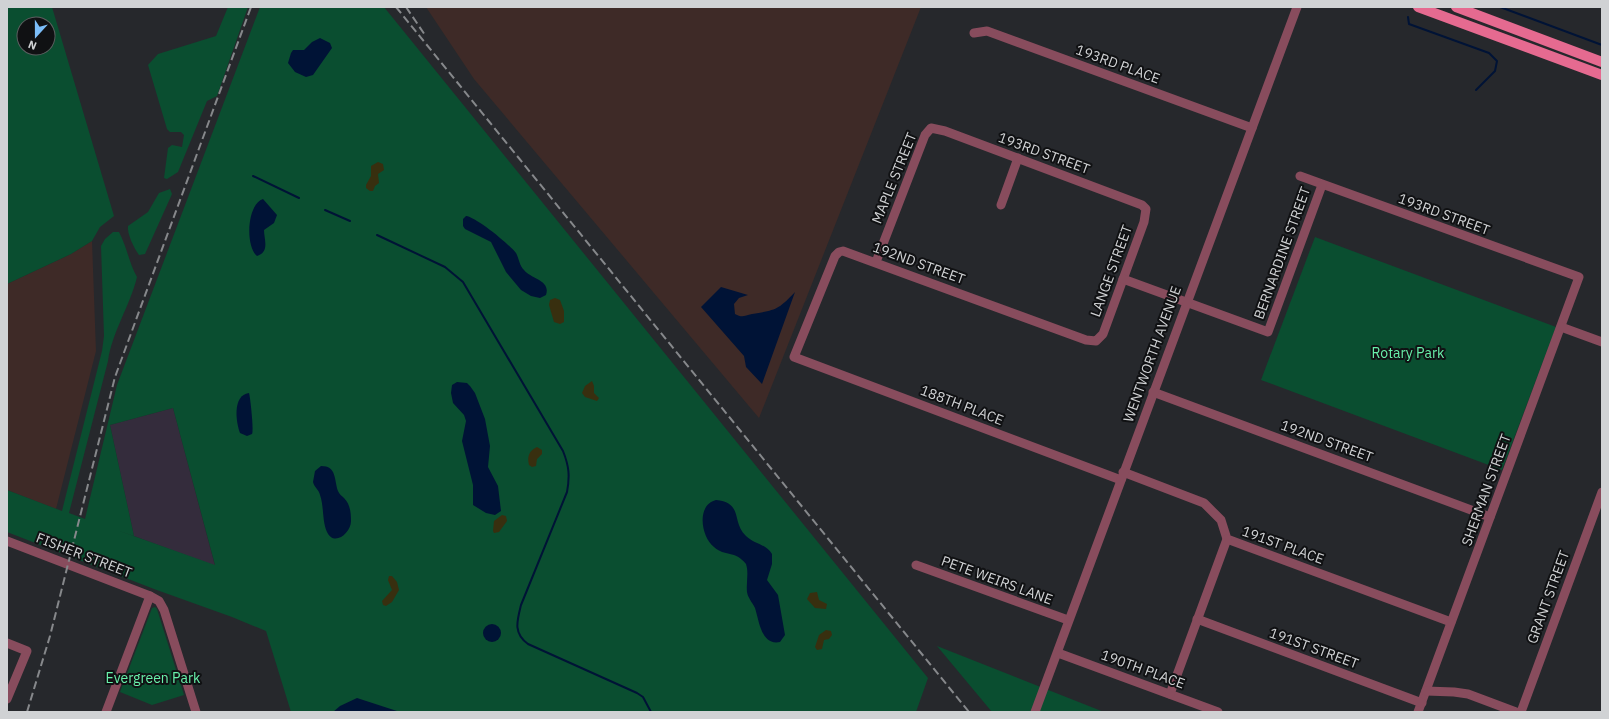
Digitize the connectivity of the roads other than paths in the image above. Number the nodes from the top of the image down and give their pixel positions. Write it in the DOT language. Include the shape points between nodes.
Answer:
graph roads {
  1 [pos="1297,7"];
  2 [pos="1418,7"];
  3 [pos="1456,7"];
  4 [pos="974,33"];
  5 [pos="1602,62"];
  6 [pos="1602,75"];
  7 [pos="931,128"];
  8 [pos="1252,128"];
  9 [pos="1018,158"];
  10 [pos="1300,176"];
  11 [pos="1322,185"];
  12 [pos="1001,205"];
  13 [pos="1146,209"];
  14 [pos="876,262"];
  15 [pos="1579,277"];
  16 [pos="1123,279"];
  17 [pos="1187,302"];
  18 [pos="1561,327"];
  19 [pos="1096,340"];
  20 [pos="1602,342"];
  21 [pos="794,356"];
  22 [pos="1153,392"];
  23 [pos="1122,476"];
  24 [pos="1602,492"];
  25 [pos="1490,517"];
  26 [pos="1227,539"];
  27 [pos="7,541"];
  28 [pos="916,565"];
  29 [pos="150,596"];
  30 [pos="1068,620"];
  31 [pos="1197,620"];
  32 [pos="1451,622"];
  33 [pos="7,642"];
  34 [pos="1058,653"];
  35 [pos="1426,691"];
  36 [pos="1170,694"];
  37 [pos="7,699"];
  38 [pos="1422,703"];
  39 [pos="106,712"];
  40 [pos="196,712"];
  41 [pos="1036,712"];
  42 [pos="1218,712"];
  43 [pos="1418,712"];
  44 [pos="1516,712"];
  45 [pos="1521,712"];
  1 -- 8 [label="street, WENTWORTH AVENUE"];
  2 -- 6 [label="main road"];
  3 -- 5 [label="main road"];
  4 -- 8 [label="street, 193RD PLACE" via="987,31"];
  7 -- 9 [label="street, 193RD STREET"];
  7 -- 14 [label="street, MAPLE STREET" via="925,135"];
  8 -- 17 [label="street, WENTWORTH AVENUE"];
  9 -- 12 [label="street"];
  9 -- 13 [label="street, 193RD STREET" via="1136,202"];
  10 -- 11 [label="street, 193RD STREET"];
  11 -- 15 [label="street, 193RD STREET"];
  11 -- 17 [label="street, BERNARDINE STREET" via="1268,332"];
  13 -- 16 [label="street, LANGE STREET" via="1144,222"];
  14 -- 19 [label="street, 192ND STREET" via="1086,340"];
  14 -- 21 [label="street, 192ND STREET" via="848,251 837,254"];
  15 -- 18 [label="street, SHERMAN STREET"];
  16 -- 17 [label="street"];
  16 -- 19 [label="street, LANGE STREET" via="1103,334"];
  17 -- 22 [label="street, WENTWORTH AVENUE"];
  18 -- 20 [label="street"];
  18 -- 25 [label="street, SHERMAN STREET"];
  21 -- 23 [label="street, 188TH PLACE"];
  22 -- 23 [label="street, WENTWORTH AVENUE"];
  22 -- 25 [label="street, 192ND STREET"];
  23 -- 26 [label="street, 191ST PLACE" via="1204,503 1221,520"];
  23 -- 30 [label="street, WENTWORTH AVENUE"];
  24 -- 45 [label="street, GRANT STREET"];
  25 -- 32 [label="street, SHERMAN STREET"];
  26 -- 31 [label="street"];
  26 -- 32 [label="street, 191ST PLACE"];
  27 -- 29 [label="street, FISHER STREET"];
  28 -- 30 [label="street, PETE WEIRS LANE"];
  29 -- 39 [label="street"];
  29 -- 40 [label="street" via="159,601 164,610"];
  30 -- 34 [label="street, WENTWORTH AVENUE"];
  31 -- 36 [label="street"];
  31 -- 38 [label="street, 191ST STREET"];
  32 -- 35 [label="street, SHERMAN STREET"];
  33 -- 37 [label="street" via="27,651"];
  34 -- 36 [label="street, 190TH PLACE"];
  34 -- 41 [label="street, WENTWORTH AVENUE"];
  35 -- 38 [label="street, SHERMAN STREET"];
  35 -- 44 [label="street" via="1468,694"];
  36 -- 42 [label="street, 190TH PLACE"];
  38 -- 43 [label="street, SHERMAN STREET"];
}
